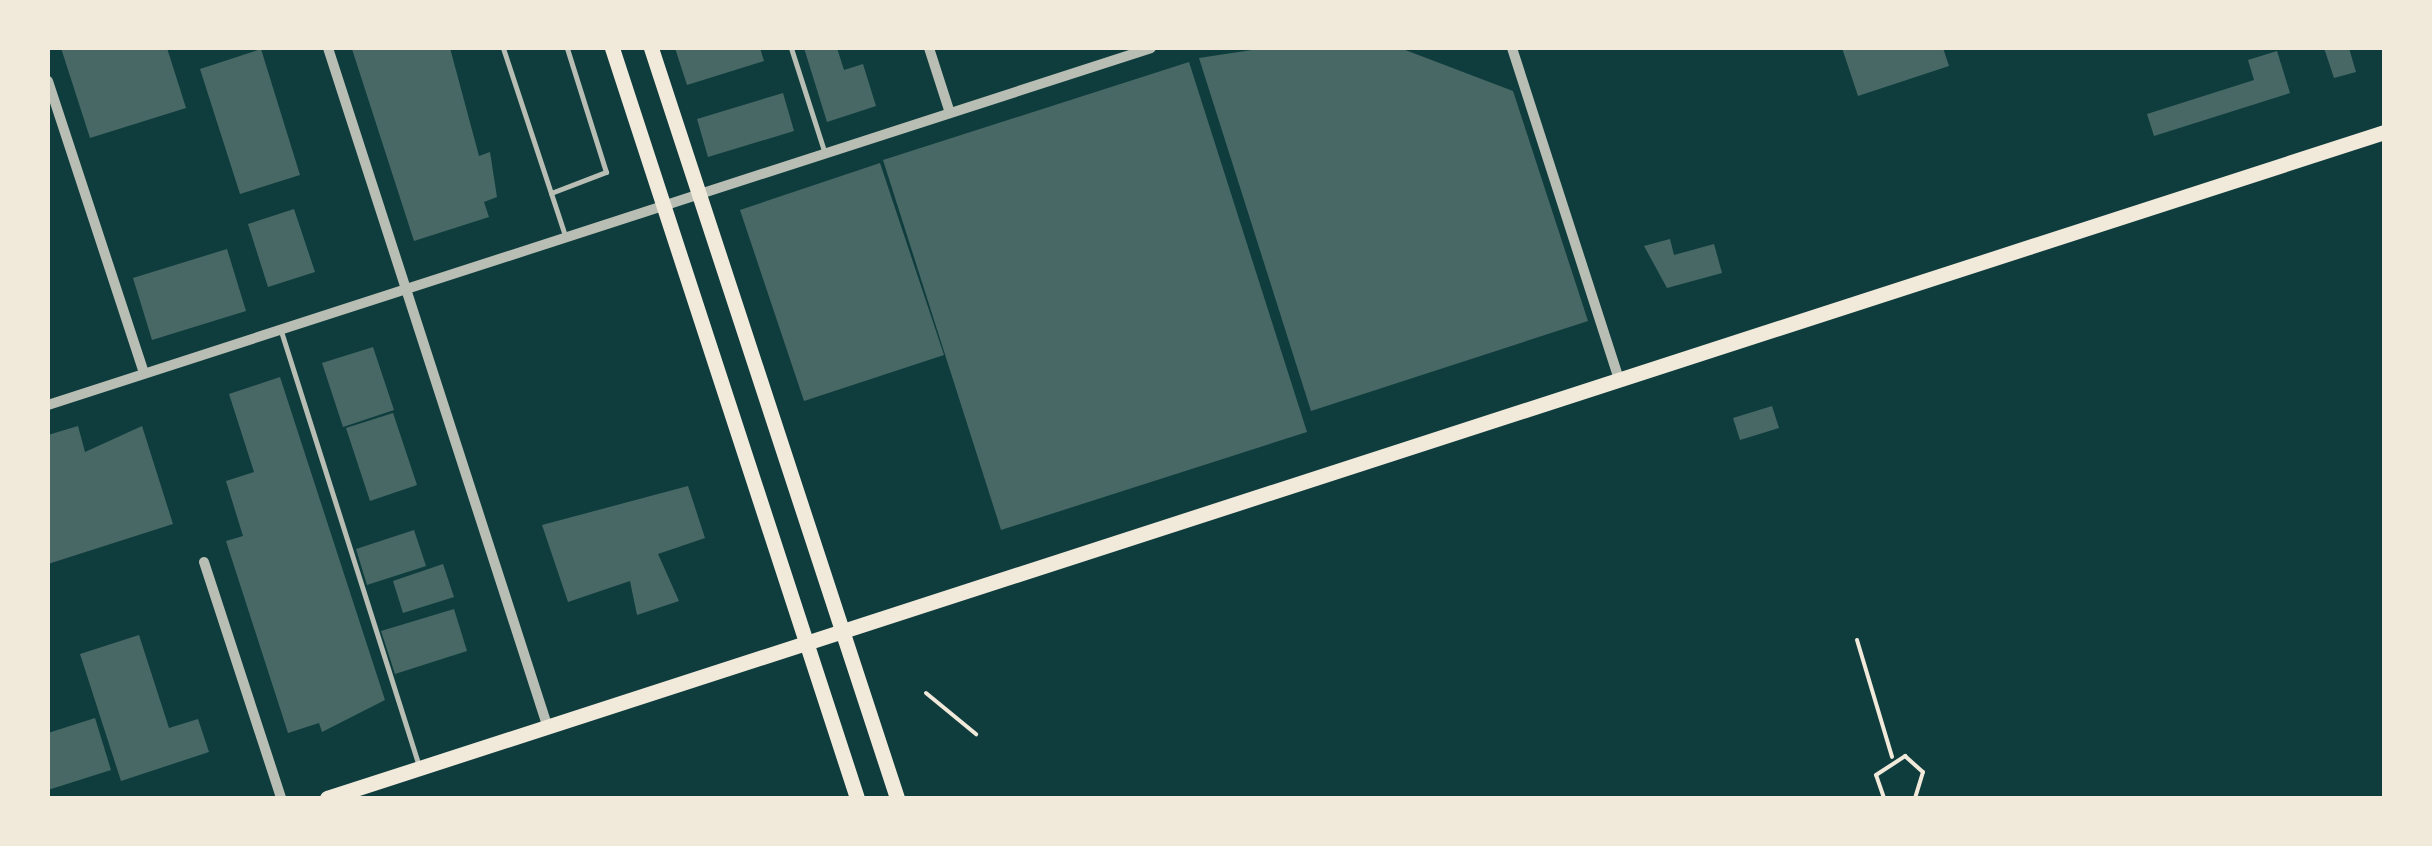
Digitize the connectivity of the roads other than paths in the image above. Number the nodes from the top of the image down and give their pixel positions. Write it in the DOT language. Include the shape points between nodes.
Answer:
graph roads {
  1 [pos="328,48"];
  2 [pos="503,48"];
  3 [pos="567,48"];
  4 [pos="612,48"];
  5 [pos="651,48"];
  6 [pos="791,48"];
  7 [pos="929,48"];
  8 [pos="1151,48"];
  9 [pos="1512,48"];
  10 [pos="48,81"];
  11 [pos="950,114"];
  12 [pos="2384,132"];
  13 [pos="825,154"];
  14 [pos="551,193"];
  15 [pos="697,193"];
  16 [pos="661,204"];
  17 [pos="565,236"];
  18 [pos="405,286"];
  19 [pos="280,328"];
  20 [pos="144,373"];
  21 [pos="1619,380"];
  22 [pos="48,405"];
  23 [pos="204,562"];
  24 [pos="841,626"];
  25 [pos="804,638"];
  26 [pos="546,726"];
  27 [pos="420,768"];
  28 [pos="281,798"];
  29 [pos="328,798"];
  30 [pos="858,798"];
  31 [pos="897,798"];
  1 -- 18 [label="street"];
  2 -- 14 [label="lane"];
  3 -- 14 [label="lane" via="606,172"];
  4 -- 16 [label="main road"];
  5 -- 15 [label="main road"];
  6 -- 13 [label="lane"];
  7 -- 11 [label="street"];
  8 -- 11 [label="street"];
  9 -- 21 [label="street"];
  10 -- 20 [label="street"];
  11 -- 13 [label="street"];
  12 -- 21 [label="main road"];
  13 -- 15 [label="street"];
  14 -- 17 [label="lane"];
  15 -- 16 [label="street"];
  15 -- 24 [label="main road"];
  16 -- 17 [label="street"];
  16 -- 25 [label="main road"];
  17 -- 18 [label="street"];
  18 -- 19 [label="street"];
  18 -- 26 [label="street"];
  19 -- 20 [label="street"];
  19 -- 27 [label="lane"];
  20 -- 22 [label="street"];
  21 -- 24 [label="main road"];
  23 -- 28 [label="street"];
  24 -- 25 [label="main road"];
  24 -- 31 [label="main road"];
  25 -- 26 [label="main road"];
  25 -- 30 [label="main road"];
  26 -- 27 [label="main road"];
  27 -- 29 [label="main road"];
}
